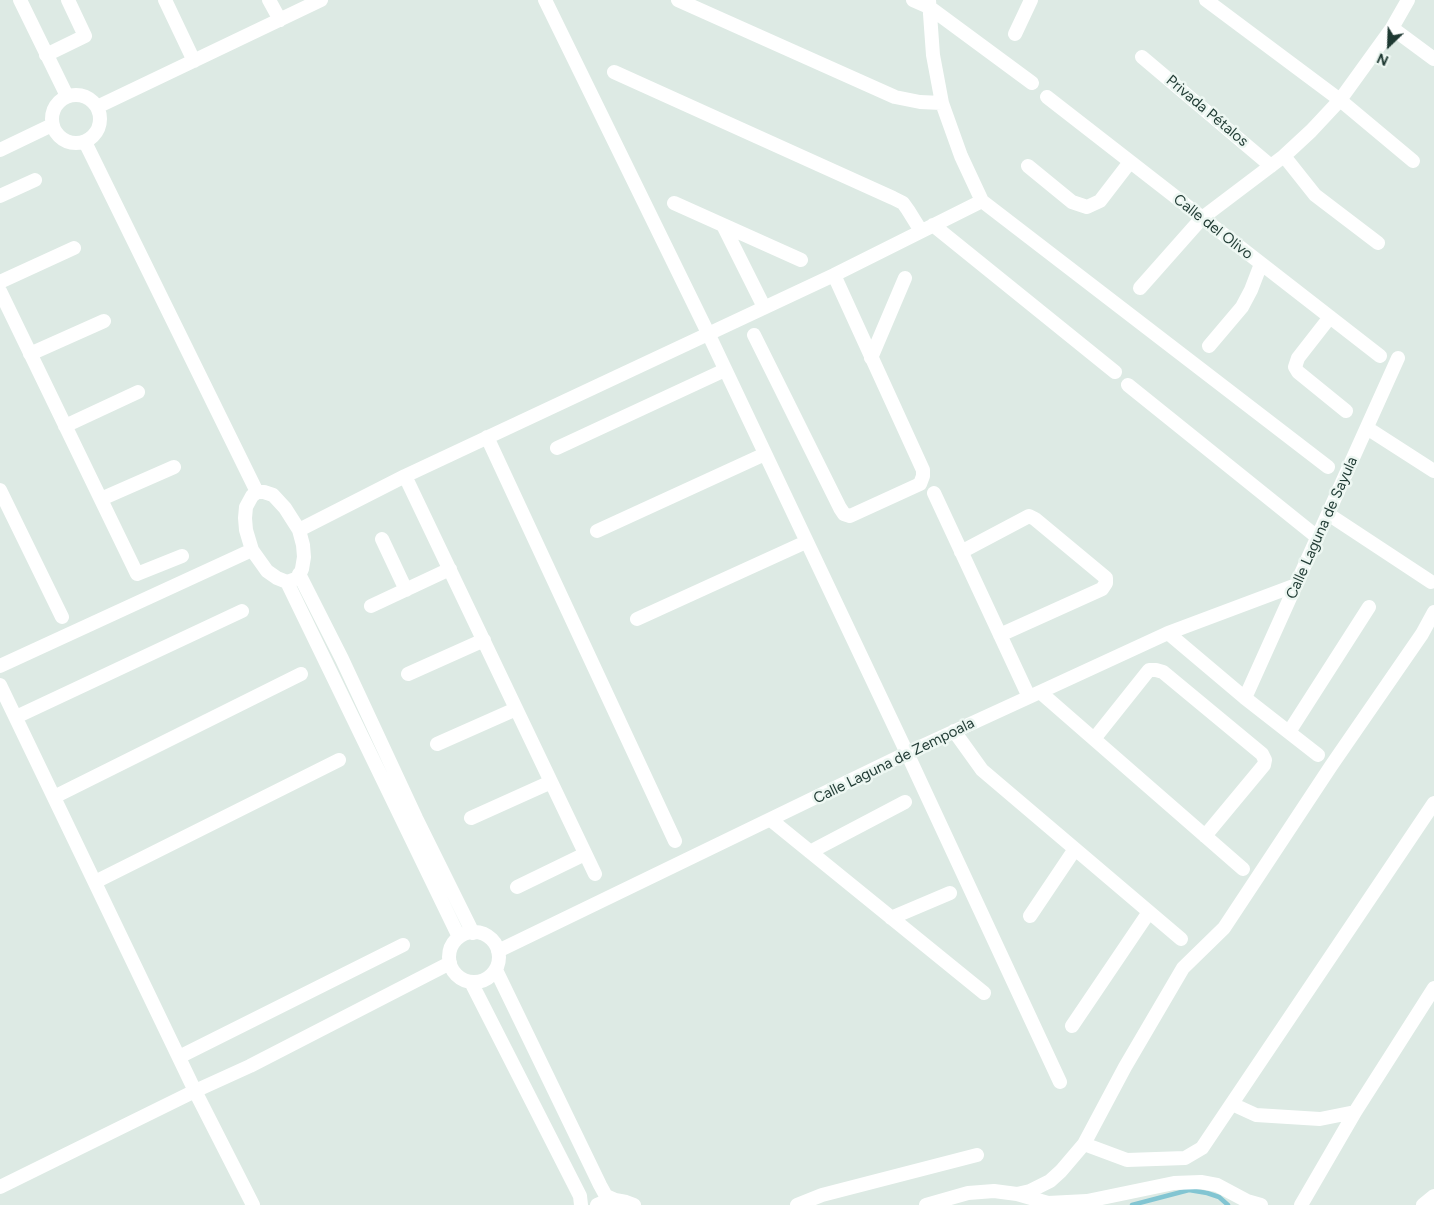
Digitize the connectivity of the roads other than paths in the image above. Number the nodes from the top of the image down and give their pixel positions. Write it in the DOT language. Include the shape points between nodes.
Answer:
graph roads {
  1 [pos="20,0"];
  2 [pos="68,0"];
  3 [pos="165,0"];
  4 [pos="269,0"];
  5 [pos="321,0"];
  6 [pos="545,0"];
  7 [pos="678,0"];
  8 [pos="913,0"];
  9 [pos="1030,0"];
  10 [pos="1206,0"];
  11 [pos="1405,2"];
  12 [pos="929,4"];
  13 [pos="280,20"];
  14 [pos="1392,28"];
  15 [pos="1015,34"];
  16 [pos="46,55"];
  17 [pos="1142,57"];
  18 [pos="1434,59"];
  19 [pos="194,61"];
  20 [pos="614,72"];
  21 [pos="1032,82"];
  22 [pos="66,96"];
  23 [pos="1047,97"];
  24 [pos="1340,100"];
  25 [pos="942,103"];
  26 [pos="97,107"];
  27 [pos="52,125"];
  28 [pos="85,142"];
  29 [pos="0,150"];
  30 [pos="1284,156"];
  31 [pos="1130,162"];
  32 [pos="1413,162"];
  33 [pos="1028,166"];
  34 [pos="1271,166"];
  35 [pos="35,180"];
  36 [pos="0,196"];
  37 [pos="982,201"];
  38 [pos="674,203"];
  39 [pos="1202,218"];
  40 [pos="723,225"];
  41 [pos="927,228"];
  42 [pos="1378,243"];
  43 [pos="74,248"];
  44 [pos="802,260"];
  45 [pos="1261,264"];
  46 [pos="834,275"];
  47 [pos="905,278"];
  48 [pos="0,282"];
  49 [pos="1140,288"];
  50 [pos="0,291"];
  51 [pos="764,308"];
  52 [pos="1330,317"];
  53 [pos="104,321"];
  54 [pos="708,333"];
  55 [pos="754,335"];
  56 [pos="1209,346"];
  57 [pos="30,354"];
  58 [pos="1380,356"];
  59 [pos="872,358"];
  60 [pos="1398,358"];
  61 [pos="725,370"];
  62 [pos="1115,372"];
  63 [pos="1128,385"];
  64 [pos="138,392"];
  65 [pos="1346,411"];
  66 [pos="66,426"];
  67 [pos="1366,428"];
  68 [pos="487,437"];
  69 [pos="556,448"];
  70 [pos="765,454"];
  71 [pos="174,467"];
  72 [pos="1328,467"];
  73 [pos="1434,471"];
  74 [pos="405,476"];
  75 [pos="0,490"];
  76 [pos="257,492"];
  77 [pos="934,493"];
  78 [pos="101,499"];
  79 [pos="1328,514"];
  80 [pos="298,530"];
  81 [pos="596,531"];
  82 [pos="1317,537"];
  83 [pos="382,539"];
  84 [pos="806,542"];
  85 [pos="252,550"];
  86 [pos="961,552"];
  87 [pos="182,556"];
  88 [pos="450,569"];
  89 [pos="299,574"];
  90 [pos="287,582"];
  91 [pos="1431,582"];
  92 [pos="1296,585"];
  93 [pos="406,590"];
  94 [pos="371,606"];
  95 [pos="1369,607"];
  96 [pos="242,611"];
  97 [pos="1434,612"];
  98 [pos="62,617"];
  99 [pos="637,620"];
  100 [pos="1428,630"];
  101 [pos="1168,633"];
  102 [pos="1000,635"];
  103 [pos="484,640"];
  104 [pos="0,666"];
  105 [pos="301,674"];
  106 [pos="408,674"];
  107 [pos="0,685"];
  108 [pos="1034,694"];
  109 [pos="1245,698"];
  110 [pos="516,709"];
  111 [pos="16,717"];
  112 [pos="954,731"];
  113 [pos="1289,732"];
  114 [pos="1094,739"];
  115 [pos="437,744"];
  116 [pos="907,753"];
  117 [pos="1318,755"];
  118 [pos="339,760"];
  119 [pos="551,782"];
  120 [pos="54,797"];
  121 [pos="905,802"];
  122 [pos="1434,804"];
  123 [pos="471,818"];
  124 [pos="771,820"];
  125 [pos="1205,836"];
  126 [pos="676,841"];
  127 [pos="1075,849"];
  128 [pos="810,852"];
  129 [pos="585,854"];
  130 [pos="1244,869"];
  131 [pos="595,874"];
  132 [pos="95,882"];
  133 [pos="517,887"];
  134 [pos="950,893"];
  135 [pos="1149,912"];
  136 [pos="1030,916"];
  137 [pos="891,918"];
  138 [pos="473,932"];
  139 [pos="459,937"];
  140 [pos="1181,939"];
  141 [pos="403,945"];
  142 [pos="498,951"];
  143 [pos="450,963"];
  144 [pos="496,970"];
  145 [pos="471,982"];
  146 [pos="1434,988"];
  147 [pos="984,993"];
  148 [pos="1072,1026"];
  149 [pos="179,1057"];
  150 [pos="1060,1082"];
  151 [pos="195,1092"];
  152 [pos="1232,1104"];
  153 [pos="1355,1112"];
  154 [pos="1084,1144"];
  155 [pos="977,1155"];
  156 [pos="0,1187"];
  157 [pos="1016,1194"];
  158 [pos="1434,1196"];
  159 [pos="615,1200"];
  160 [pos="253,1205"];
  161 [pos="581,1205"];
  162 [pos="597,1205"];
  163 [pos="634,1205"];
  164 [pos="797,1205"];
  165 [pos="926,1205"];
  166 [pos="1261,1205"];
  167 [pos="1301,1205"];
  168 [pos="1423,1205"];
  1 -- 16 [label="street"];
  2 -- 16 [label="street" via="85,36"];
  3 -- 19 [label="street"];
  4 -- 13 [label="street"];
  5 -- 13 [label="street"];
  6 -- 54 [label="street"];
  7 -- 25 [label="street" via="895,97"];
  8 -- 12 [label="street"];
  9 -- 15 [label="street"];
  10 -- 24 [label="street"];
  11 -- 14 [label="street"];
  12 -- 21 [label="street"];
  12 -- 25 [label="street" via="933,54"];
  13 -- 19 [label="street"];
  14 -- 18 [label="street"];
  14 -- 24 [label="street"];
  16 -- 22 [label="street"];
  17 -- 34 [label="street, Privada Pétalos"];
  19 -- 26 [label="street"];
  20 -- 41 [label="street" via="893,198 903,203"];
  22 -- 26 [label="street" via="80,95"];
  22 -- 27 [label="street" via="53,111"];
  23 -- 31 [label="street, Calle del Olivo"];
  24 -- 30 [label="street"];
  24 -- 32 [label="street"];
  25 -- 37 [label="street"];
  26 -- 28 [label="street" via="99,127"];
  27 -- 28 [label="street" via="65,141"];
  27 -- 29 [label="street"];
  28 -- 76 [label="street"];
  30 -- 34 [label="street"];
  30 -- 42 [label="street" via="1315,195"];
  31 -- 33 [label="street" via="1100,201 1087,207 1072,202"];
  31 -- 39 [label="street, Calle del Olivo"];
  34 -- 39 [label="street"];
  35 -- 36 [label="street"];
  37 -- 41 [label="street"];
  37 -- 72 [label="street"];
  38 -- 40 [label="street"];
  39 -- 45 [label="street, Calle del Olivo"];
  39 -- 49 [label="street"];
  40 -- 44 [label="street"];
  40 -- 51 [label="street"];
  41 -- 46 [label="street"];
  41 -- 62 [label="street"];
  43 -- 48 [label="street"];
  45 -- 52 [label="street, Calle del Olivo"];
  45 -- 56 [label="street" via="1242,307"];
  46 -- 51 [label="street"];
  46 -- 59 [label="street"];
  47 -- 59 [label="street"];
  50 -- 57 [label="street"];
  51 -- 54 [label="street"];
  52 -- 58 [label="street, Calle del Olivo"];
  52 -- 65 [label="street" via="1298,358 1295,367"];
  53 -- 57 [label="street"];
  54 -- 61 [label="street"];
  54 -- 68 [label="street"];
  55 -- 59 [label="street" via="840,508 850,516 920,484 923,476"];
  57 -- 66 [label="street"];
  60 -- 67 [label="street, Calle Laguna de Sayula"];
  61 -- 69 [label="street"];
  61 -- 70 [label="street"];
  63 -- 82 [label="street"];
  64 -- 66 [label="street"];
  66 -- 78 [label="street"];
  67 -- 73 [label="street"];
  67 -- 79 [label="street, Calle Laguna de Sayula"];
  68 -- 74 [label="street"];
  68 -- 126 [label="street"];
  70 -- 81 [label="street"];
  70 -- 84 [label="street"];
  71 -- 78 [label="street"];
  74 -- 80 [label="street"];
  74 -- 88 [label="street"];
  75 -- 98 [label="street"];
  76 -- 80 [label="street" via="274,495"];
  76 -- 85 [label="street" via="246,507 244,518"];
  77 -- 86 [label="street"];
  78 -- 87 [label="street" via="137,574"];
  79 -- 82 [label="street, Calle Laguna de Sayula"];
  79 -- 91 [label="street"];
  80 -- 89 [label="street" via="304,557"];
  82 -- 92 [label="street, Calle Laguna de Sayula"];
  83 -- 93 [label="street"];
  84 -- 99 [label="street"];
  84 -- 116 [label="street"];
  85 -- 90 [label="street" via="267,571"];
  85 -- 104 [label="street"];
  86 -- 102 [label="street"];
  86 -- 102 [label="street" via="1029,516 1106,578 1102,589"];
  88 -- 93 [label="street"];
  88 -- 103 [label="street"];
  89 -- 90 [label="street" via="298,578"];
  89 -- 138 [label="street"];
  90 -- 139 [label="street"];
  92 -- 101 [label="street, Calle Laguna de Zempoala"];
  92 -- 109 [label="street, Calle Laguna de Sayula"];
  93 -- 94 [label="street"];
  95 -- 113 [label="street"];
  96 -- 111 [label="street"];
  97 -- 100 [label="street"];
  100 -- 154 [label="street" via="1330,766 1224,928 1183,968"];
  101 -- 108 [label="street, Calle Laguna de Zempoala"];
  101 -- 109 [label="street"];
  102 -- 108 [label="street"];
  103 -- 106 [label="street"];
  103 -- 110 [label="street"];
  105 -- 120 [label="street"];
  107 -- 111 [label="street"];
  108 -- 112 [label="street, Calle Laguna de Zempoala"];
  108 -- 114 [label="street"];
  109 -- 113 [label="street"];
  110 -- 115 [label="street"];
  110 -- 119 [label="street"];
  111 -- 120 [label="street"];
  112 -- 116 [label="street, Calle Laguna de Zempoala"];
  112 -- 127 [label="street" via="982,770"];
  113 -- 117 [label="street"];
  114 -- 125 [label="street"];
  114 -- 125 [label="street" via="1149,670 1156,670 1163,672 1262,754 1264,765"];
  116 -- 124 [label="street, Calle Laguna de Zempoala"];
  116 -- 150 [label="street"];
  118 -- 132 [label="street"];
  119 -- 123 [label="street"];
  119 -- 129 [label="street"];
  120 -- 132 [label="street"];
  121 -- 128 [label="street"];
  122 -- 152 [label="street"];
  124 -- 128 [label="street"];
  124 -- 142 [label="street, Calle Laguna de Zempoala"];
  125 -- 130 [label="street"];
  127 -- 135 [label="street"];
  127 -- 136 [label="street"];
  128 -- 137 [label="street"];
  129 -- 131 [label="street"];
  129 -- 133 [label="street"];
  132 -- 149 [label="street"];
  134 -- 137 [label="street"];
  135 -- 140 [label="street"];
  135 -- 148 [label="street"];
  137 -- 147 [label="street"];
  138 -- 139 [label="street"];
  138 -- 142 [label="street" via="487,936"];
  139 -- 143 [label="street" via="449,954"];
  141 -- 149 [label="street"];
  142 -- 144 [label="street"];
  143 -- 145 [label="street" via="454,972"];
  143 -- 151 [label="street"];
  144 -- 145 [label="street" via="489,977"];
  144 -- 159 [label="street" via="600,1185 606,1196"];
  145 -- 161 [label="street" via="580,1196"];
  146 -- 153 [label="street"];
  149 -- 151 [label="street"];
  151 -- 156 [label="street"];
  151 -- 160 [label="street"];
  152 -- 153 [label="street" via="1256,1115 1320,1120"];
  152 -- 154 [label="street" via="1202,1148 1185,1158 1127,1160"];
  153 -- 167 [label="street"];
  154 -- 157 [label="street" via="1050,1181"];
  155 -- 164 [label="street" via="822,1195"];
  157 -- 165 [label="street" via="994,1191 968,1193"];
  157 -- 166 [label="street" via="1048,1203 1087,1201 1174,1183 1202,1182 1217,1185 1246,1201"];
  158 -- 168 [label="street"];
  159 -- 162 [label="street"];
  159 -- 163 [label="street"];
}
